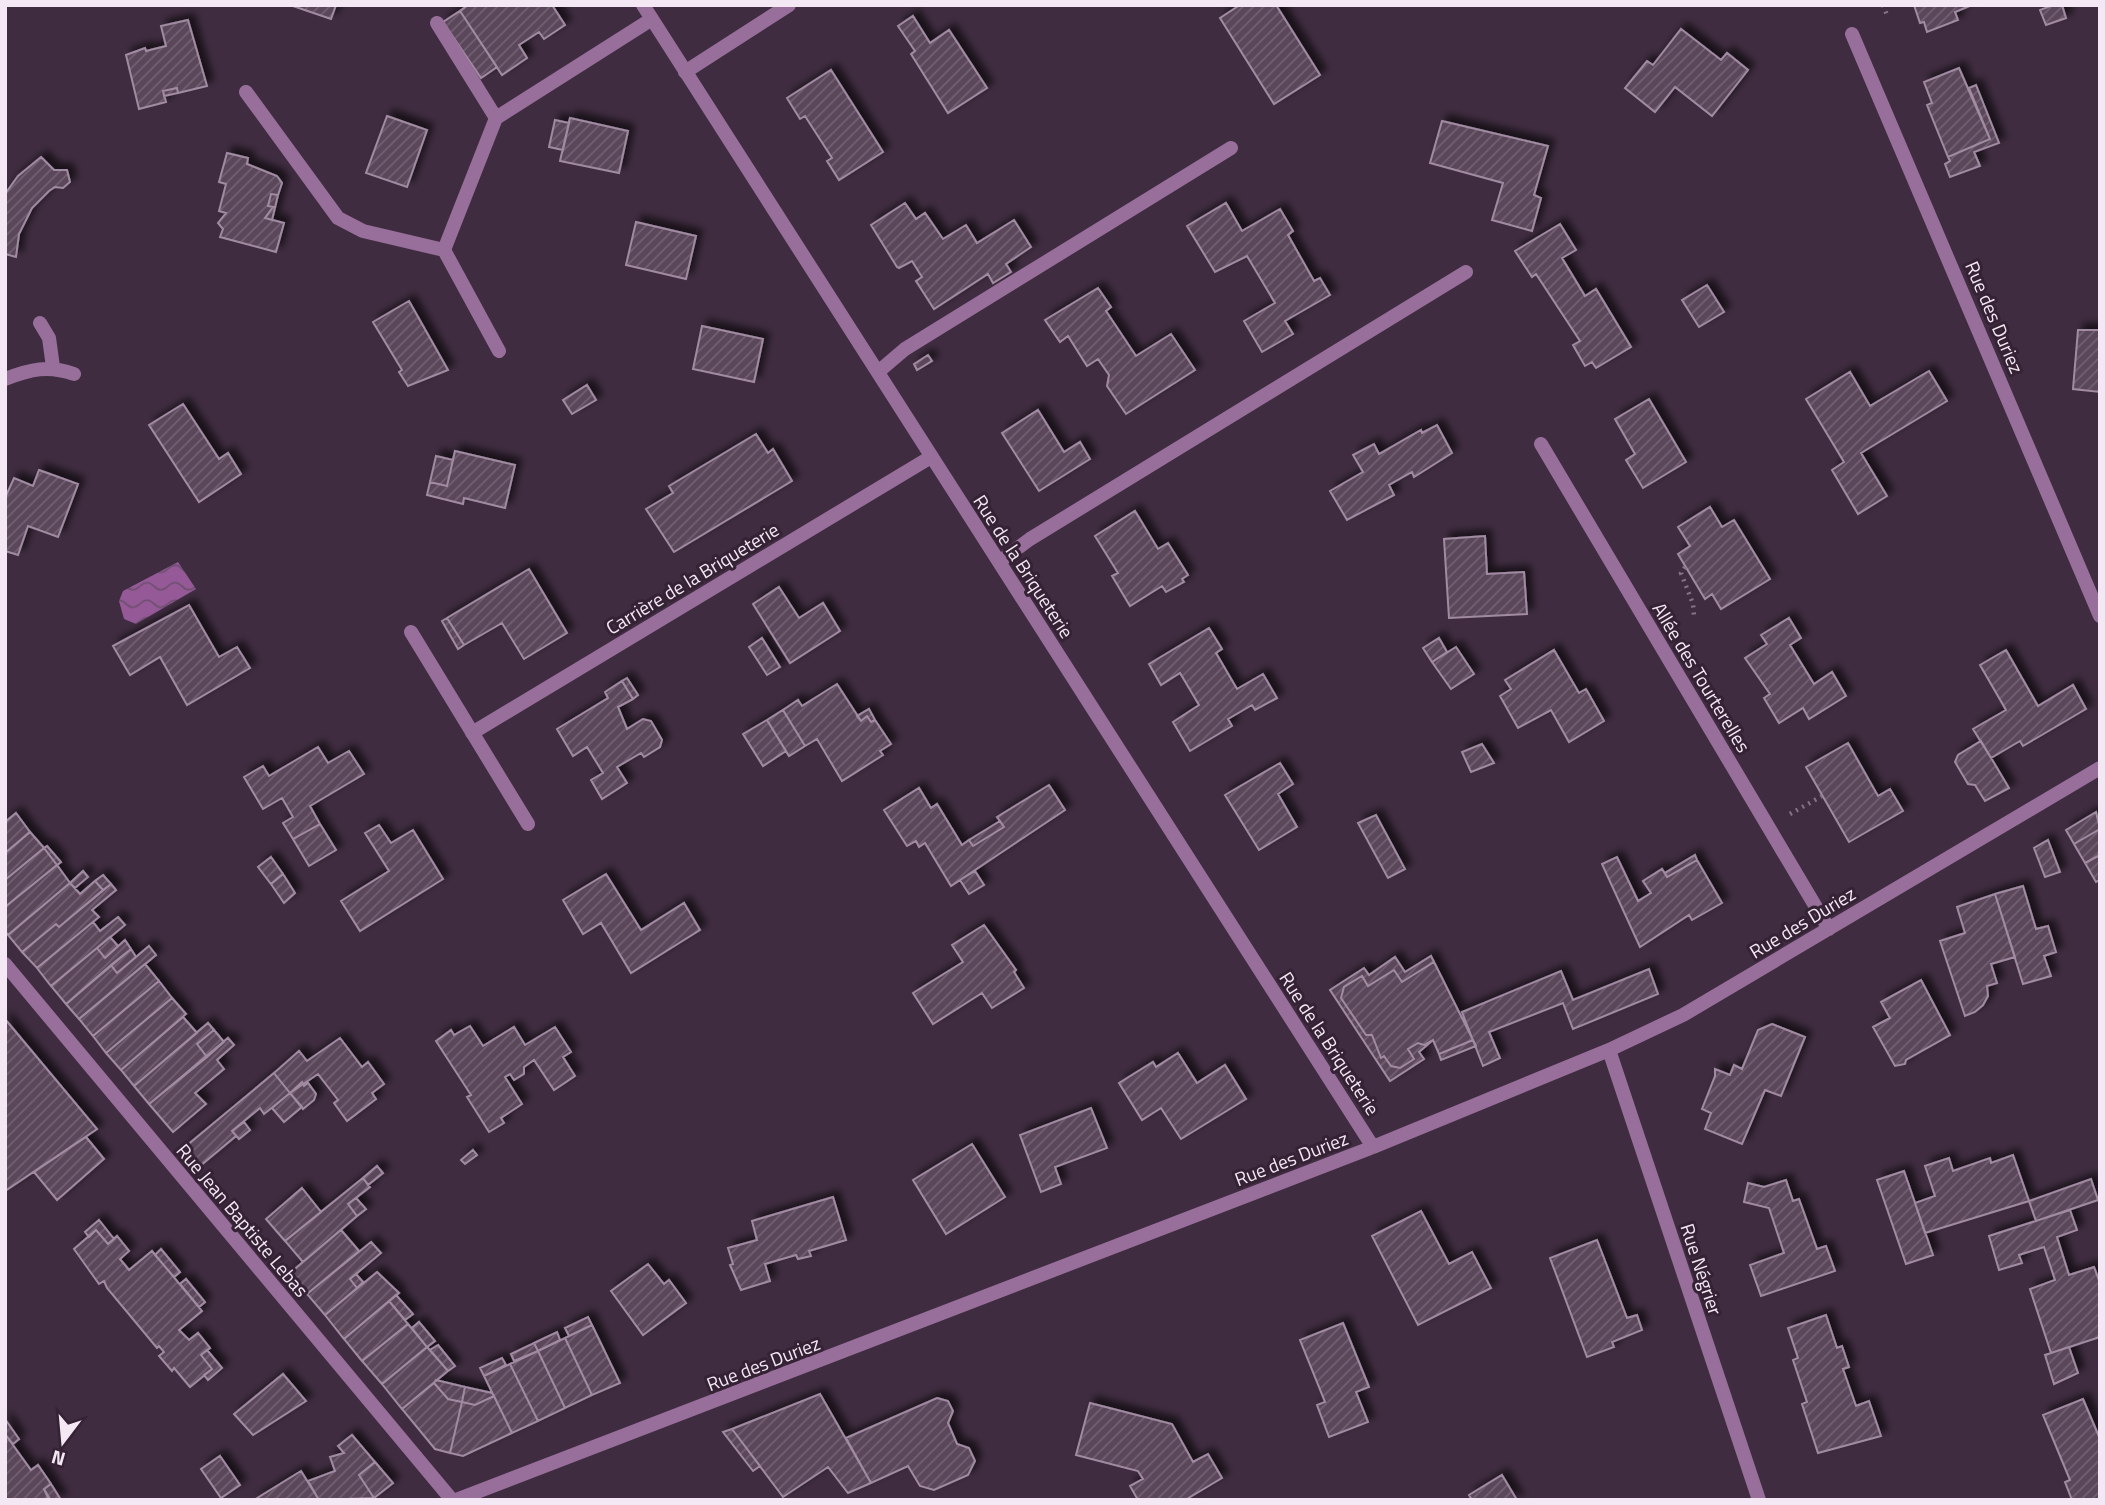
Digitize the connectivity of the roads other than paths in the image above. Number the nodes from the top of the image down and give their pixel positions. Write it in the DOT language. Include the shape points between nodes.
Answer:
graph roads {
  1 [pos="643,5"];
  2 [pos="789,5"];
  3 [pos="652,19"];
  4 [pos="437,23"];
  5 [pos="1852,34"];
  6 [pos="685,72"];
  7 [pos="246,92"];
  8 [pos="496,118"];
  9 [pos="1231,148"];
  10 [pos="444,250"];
  11 [pos="1466,272"];
  12 [pos="40,323"];
  13 [pos="499,351"];
  14 [pos="54,367"];
  15 [pos="878,372"];
  16 [pos="74,374"];
  17 [pos="5,379"];
  18 [pos="1541,444"];
  19 [pos="931,457"];
  20 [pos="999,562"];
  21 [pos="2100,616"];
  22 [pos="411,632"];
  23 [pos="472,733"];
  24 [pos="2100,768"];
  25 [pos="528,824"];
  26 [pos="1829,929"];
  27 [pos="5,964"];
  28 [pos="1609,1050"];
  29 [pos="1373,1147"];
  30 [pos="454,1500"];
  31 [pos="1759,1500"];
  1 -- 3 [label="street, Rue de la Briqueterie"];
  2 -- 6 [label="street"];
  3 -- 6 [label="street, Rue de la Briqueterie"];
  3 -- 8 [label="street"];
  4 -- 8 [label="street"];
  5 -- 21 [label="street, Rue des Duriez"];
  6 -- 15 [label="street, Rue de la Briqueterie"];
  7 -- 10 [label="street" via="338,218 363,231"];
  8 -- 10 [label="street"];
  9 -- 15 [label="street" via="905,349"];
  10 -- 13 [label="street"];
  11 -- 20 [label="street"];
  12 -- 14 [label="street" via="49,338"];
  14 -- 16 [label="street"];
  14 -- 17 [label="street" via="31,369"];
  15 -- 19 [label="street, Rue de la Briqueterie"];
  18 -- 26 [label="street, Allée des Tourterelles"];
  19 -- 20 [label="street, Rue de la Briqueterie"];
  19 -- 23 [label="street, Carrière de la Briqueterie"];
  20 -- 29 [label="street, Rue de la Briqueterie"];
  22 -- 23 [label="street"];
  23 -- 25 [label="street"];
  24 -- 26 [label="street, Rue des Duriez"];
  26 -- 28 [label="street, Rue des Duriez" via="1683,1015"];
  27 -- 30 [label="street, Rue Jean Baptiste Lebas"];
  28 -- 29 [label="street, Rue des Duriez"];
  28 -- 31 [label="street, Rue Négrier"];
  29 -- 30 [label="street, Rue des Duriez"];
}
